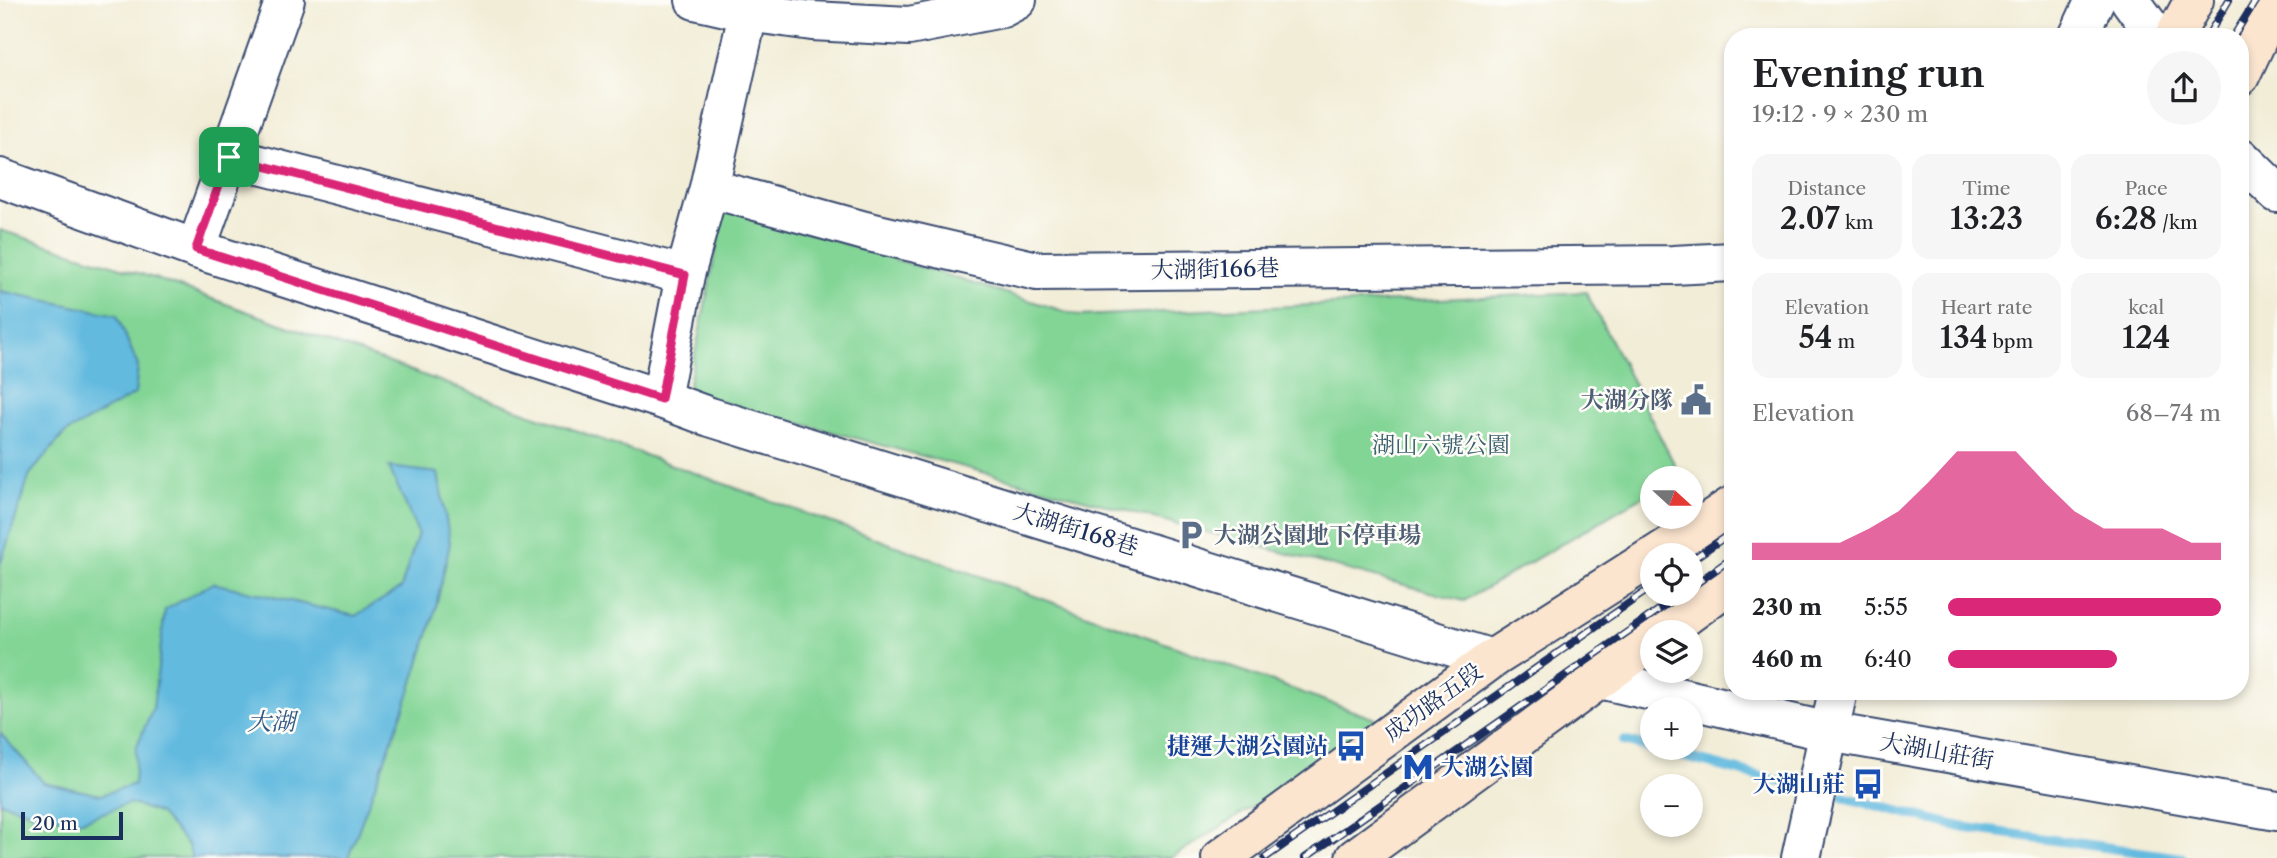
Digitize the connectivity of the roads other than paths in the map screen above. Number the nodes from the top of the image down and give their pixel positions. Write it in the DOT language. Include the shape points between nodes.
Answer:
graph roads {
  1 [pos="285,0"];
  2 [pos="695,0"];
  3 [pos="1017,0"];
  4 [pos="2095,0"];
  5 [pos="2130,0"];
  6 [pos="2194,0"];
  7 [pos="2276,0"];
  8 [pos="749,6"];
  9 [pos="2082,28"];
  10 [pos="2150,28"];
  11 [pos="2179,28"];
  12 [pos="2249,57"];
  13 [pos="229,157"];
  14 [pos="2249,166"];
  15 [pos="0,178"];
  16 [pos="709,188"];
  17 [pos="2277,193"];
  18 [pos="196,249"];
  19 [pos="1724,262"];
  20 [pos="685,275"];
  21 [pos="661,399"];
  22 [pos="1724,511"];
  23 [pos="1674,543"];
  24 [pos="1640,565"];
  25 [pos="1724,588"];
  26 [pos="1680,620"];
  27 [pos="1640,650"];
  28 [pos="1492,659"];
  29 [pos="1600,679"];
  30 [pos="1836,700"];
  31 [pos="1829,732"];
  32 [pos="2277,811"];
  33 [pos="1221,858"];
  34 [pos="1355,858"];
  35 [pos="1801,858"];
  1 -- 13 [label="street"];
  2 -- 8 [label="street"];
  3 -- 8 [label="street" via="1002,8 909,26 812,22"];
  4 -- 9 [label="street"];
  5 -- 10 [label="street"];
  6 -- 11 [label="main road"];
  7 -- 12 [label="main road"];
  8 -- 16 [label="street"];
  13 -- 18 [label="street"];
  13 -- 20 [label="street"];
  14 -- 17 [label="street"];
  15 -- 18 [label="street, 大湖街168巷"];
  16 -- 19 [label="street, 大湖街166巷" via="1037,271"];
  16 -- 20 [label="street"];
  18 -- 21 [label="street, 大湖街168巷"];
  20 -- 21 [label="street"];
  21 -- 28 [label="street, 大湖街168巷"];
  22 -- 23 [label="main road, 成功路五段"];
  24 -- 28 [label="main road, 成功路五段"];
  25 -- 26 [label="main road"];
  27 -- 29 [label="main road"];
  28 -- 33 [label="main road, 成功路五段"];
  29 -- 31 [label="street, 大湖山莊街"];
  29 -- 34 [label="main road"];
  30 -- 31 [label="street"];
  31 -- 32 [label="street, 大湖山莊街"];
  31 -- 35 [label="street"];
}
